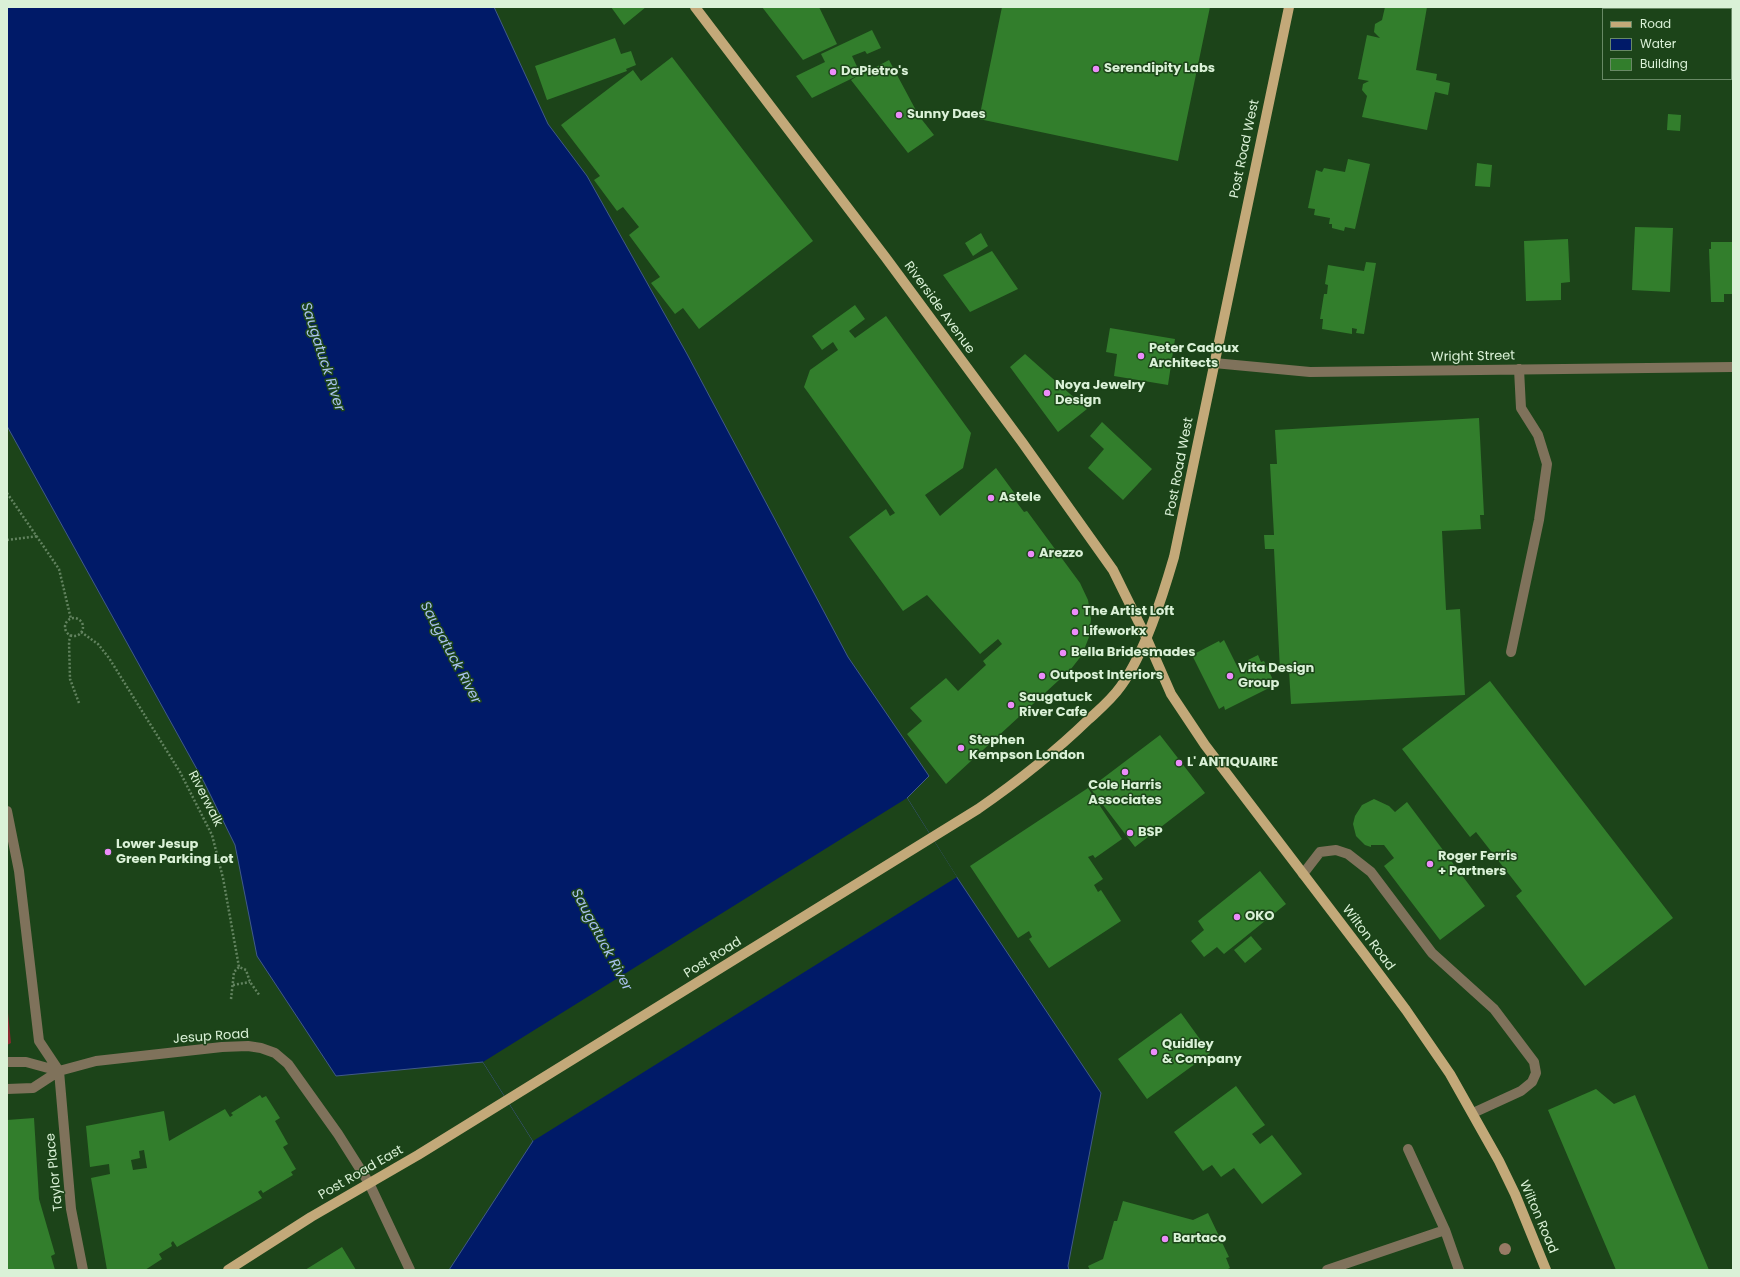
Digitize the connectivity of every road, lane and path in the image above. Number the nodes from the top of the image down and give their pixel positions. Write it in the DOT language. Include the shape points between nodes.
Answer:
graph roads {
  1 [pos="695,7"];
  2 [pos="1289,7"];
  3 [pos="1214,363"];
  4 [pos="1733,367"];
  5 [pos="1519,369"];
  6 [pos="7,493"];
  7 [pos="38,536"];
  8 [pos="7,540"];
  9 [pos="71,619"];
  10 [pos="81,632"];
  11 [pos="71,636"];
  12 [pos="1146,637"];
  13 [pos="1511,652"];
  14 [pos="79,703"];
  15 [pos="7,811"];
  16 [pos="932,837"];
  17 [pos="1303,874"];
  18 [pos="239,967"];
  19 [pos="250,982"];
  20 [pos="233,985"];
  21 [pos="260,996"];
  22 [pos="231,999"];
  23 [pos="7,1062"];
  24 [pos="59,1071"];
  25 [pos="7,1089"];
  26 [pos="507,1100"];
  27 [pos="1473,1113"];
  28 [pos="1408,1149"];
  29 [pos="370,1183"];
  30 [pos="1445,1230"];
  31 [pos="82,1270"];
  32 [pos="228,1270"];
  33 [pos="410,1270"];
  34 [pos="1327,1270"];
  35 [pos="1459,1270"];
  36 [pos="1546,1270"];
  1 -- 12 [label="main road, Riverside Avenue" via="886,258 1063,499 1113,570"];
  2 -- 3 [label="main road, Post Road West"];
  3 -- 5 [label="street, Wright Street" via="1310,372"];
  3 -- 12 [label="main road, Post Road West" via="1174,557"];
  4 -- 5 [label="street, Wright Street"];
  5 -- 13 [label="street" via="1522,408 1538,435 1547,464 1539,520"];
  6 -- 7 [label="path"];
  7 -- 8 [label="path"];
  7 -- 9 [label="path" via="59,569"];
  9 -- 10 [label="path" via="82,624"];
  9 -- 11 [label="path" via="65,627"];
  10 -- 11 [label="path"];
  10 -- 18 [label="path, Riverwalk" via="98,644 109,658 180,772 212,835 223,878"];
  11 -- 14 [label="path" via="70,679"];
  12 -- 16 [label="main road, Post Road West" via="1120,687 1071,737 998,795"];
  12 -- 17 [label="main road, Wilton Road" via="1171,694 1205,745"];
  15 -- 24 [label="street" via="19,871 40,1041"];
  16 -- 26 [label="main road, Post Road"];
  17 -- 27 [label="main road, Wilton Road" via="1406,1010"];
  17 -- 27 [label="street" via="1320,852 1336,850 1348,854 1371,872 1432,953 1494,1009 1534,1062 1536,1073 1532,1082 1521,1091"];
  18 -- 19 [label="path, Riverwalk" via="246,970"];
  18 -- 20 [label="path" via="234,972"];
  19 -- 20 [label="path"];
  19 -- 21 [label="path, Riverwalk"];
  20 -- 22 [label="path"];
  23 -- 24 [label="street" via="26,1062"];
  24 -- 25 [label="street, Jesup Road" via="33,1088"];
  24 -- 29 [label="street, Jesup Road" via="96,1061 194,1050 248,1046 268,1050 288,1064"];
  24 -- 31 [label="street, Taylor Place" via="71,1209"];
  26 -- 29 [label="main road, Post Road East"];
  27 -- 36 [label="main road, Wilton Road" via="1515,1194"];
  28 -- 30 [label="street"];
  29 -- 32 [label="main road, Post Road East"];
  29 -- 33 [label="street, Jesup Road"];
  30 -- 34 [label="street"];
  30 -- 35 [label="street"];
}
